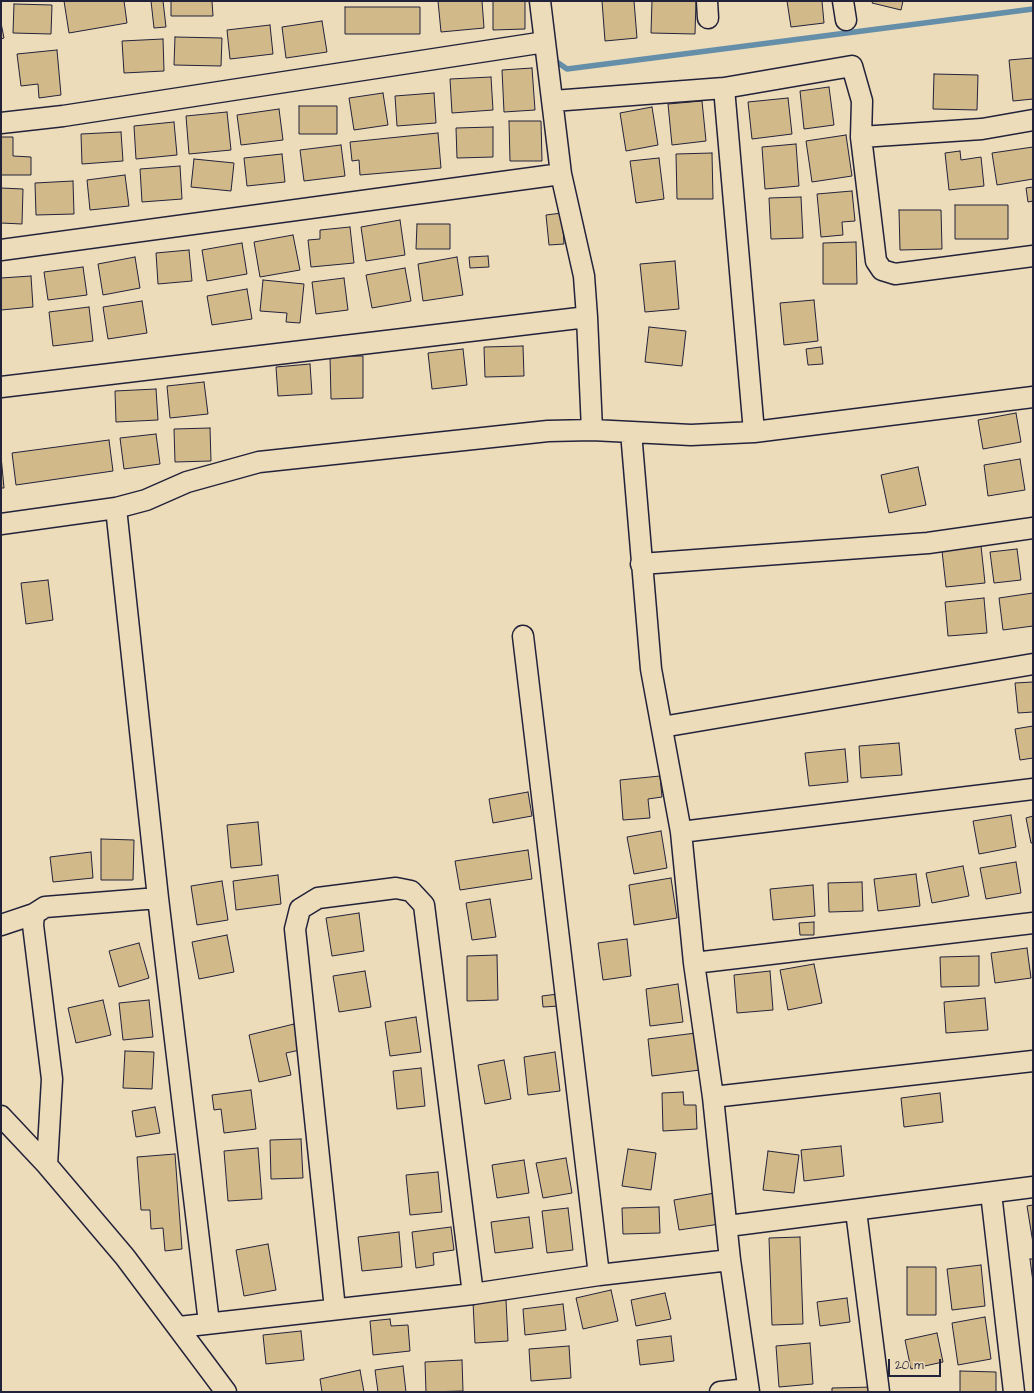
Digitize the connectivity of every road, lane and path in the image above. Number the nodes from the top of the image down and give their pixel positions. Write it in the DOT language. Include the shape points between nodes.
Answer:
graph roads {
  1 [pos="540,1"];
  2 [pos="545,42"];
  3 [pos="724,88"];
  4 [pos="553,101"];
  5 [pos="1033,120"];
  6 [pos="1,124"];
  7 [pos="861,137"];
  8 [pos="561,174"];
  9 [pos="1,250"];
  10 [pos="1033,256"];
  11 [pos="587,317"];
  12 [pos="1,387"];
  13 [pos="1033,397"];
  14 [pos="592,430"];
  15 [pos="632,432"];
  16 [pos="754,432"];
  17 [pos="116,508"];
  18 [pos="1,524"];
  19 [pos="1033,528"];
  20 [pos="641,564"];
  21 [pos="523,636"];
  22 [pos="1033,664"];
  23 [pos="662,727"];
  24 [pos="1033,789"];
  25 [pos="681,832"];
  26 [pos="158,898"];
  27 [pos="34,914"];
  28 [pos="1033,923"];
  29 [pos="1,925"];
  30 [pos="694,962"];
  31 [pos="1033,1061"];
  32 [pos="713,1097"];
  33 [pos="1,1116"];
  34 [pos="47,1165"];
  35 [pos="1033,1187"];
  36 [pos="991,1193"];
  37 [pos="856,1211"];
  38 [pos="728,1226"];
  39 [pos="730,1260"];
  40 [pos="599,1275"];
  41 [pos="473,1294"];
  42 [pos="336,1309"];
  43 [pos="209,1323"];
  44 [pos="179,1327"];
  45 [pos="748,1390"];
  46 [pos="226,1392"];
  47 [pos="720,1392"];
  48 [pos="879,1392"];
  49 [pos="1014,1392"];
  1 -- 2 [label="street"];
  2 -- 4 [label="street"];
  2 -- 6 [label="street"];
  3 -- 4 [label="street"];
  3 -- 7 [label="street" via="852,66 862,101"];
  3 -- 16 [label="street"];
  4 -- 8 [label="street"];
  5 -- 7 [label="street" via="982,129"];
  7 -- 10 [label="street" via="876,261 882,270 895,274"];
  8 -- 9 [label="street"];
  8 -- 11 [label="street" via="584,276"];
  11 -- 12 [label="street"];
  11 -- 14 [label="street"];
  13 -- 16 [label="street"];
  14 -- 15 [label="street"];
  14 -- 17 [label="street" via="548,431 259,462 187,482 146,500"];
  15 -- 16 [label="street" via="691,435"];
  15 -- 20 [label="street"];
  17 -- 18 [label="street"];
  17 -- 26 [label="street"];
  19 -- 20 [label="street" via="928,543"];
  20 -- 23 [label="street" via="651,669"];
  21 -- 40 [label="street"];
  22 -- 23 [label="street"];
  23 -- 25 [label="street"];
  24 -- 25 [label="street"];
  25 -- 30 [label="street"];
  26 -- 27 [label="street" via="45,908"];
  26 -- 43 [label="street"];
  27 -- 29 [label="street"];
  27 -- 34 [label="street" via="33,925 52,1079"];
  28 -- 30 [label="street"];
  30 -- 32 [label="street"];
  31 -- 32 [label="street"];
  32 -- 38 [label="street"];
  33 -- 34 [label="street"];
  34 -- 44 [label="street" via="125,1257"];
  35 -- 36 [label="street"];
  36 -- 37 [label="street"];
  36 -- 49 [label="street"];
  37 -- 38 [label="street"];
  37 -- 48 [label="street"];
  38 -- 39 [label="street"];
  39 -- 40 [label="street"];
  39 -- 45 [label="street"];
  40 -- 41 [label="street"];
  41 -- 42 [label="street"];
  41 -- 42 [label="street" via="424,905 411,891 396,888 318,898 300,909 295,929"];
  42 -- 43 [label="street"];
  43 -- 44 [label="street"];
  44 -- 46 [label="street"];
  45 -- 47 [label="street"];
}
